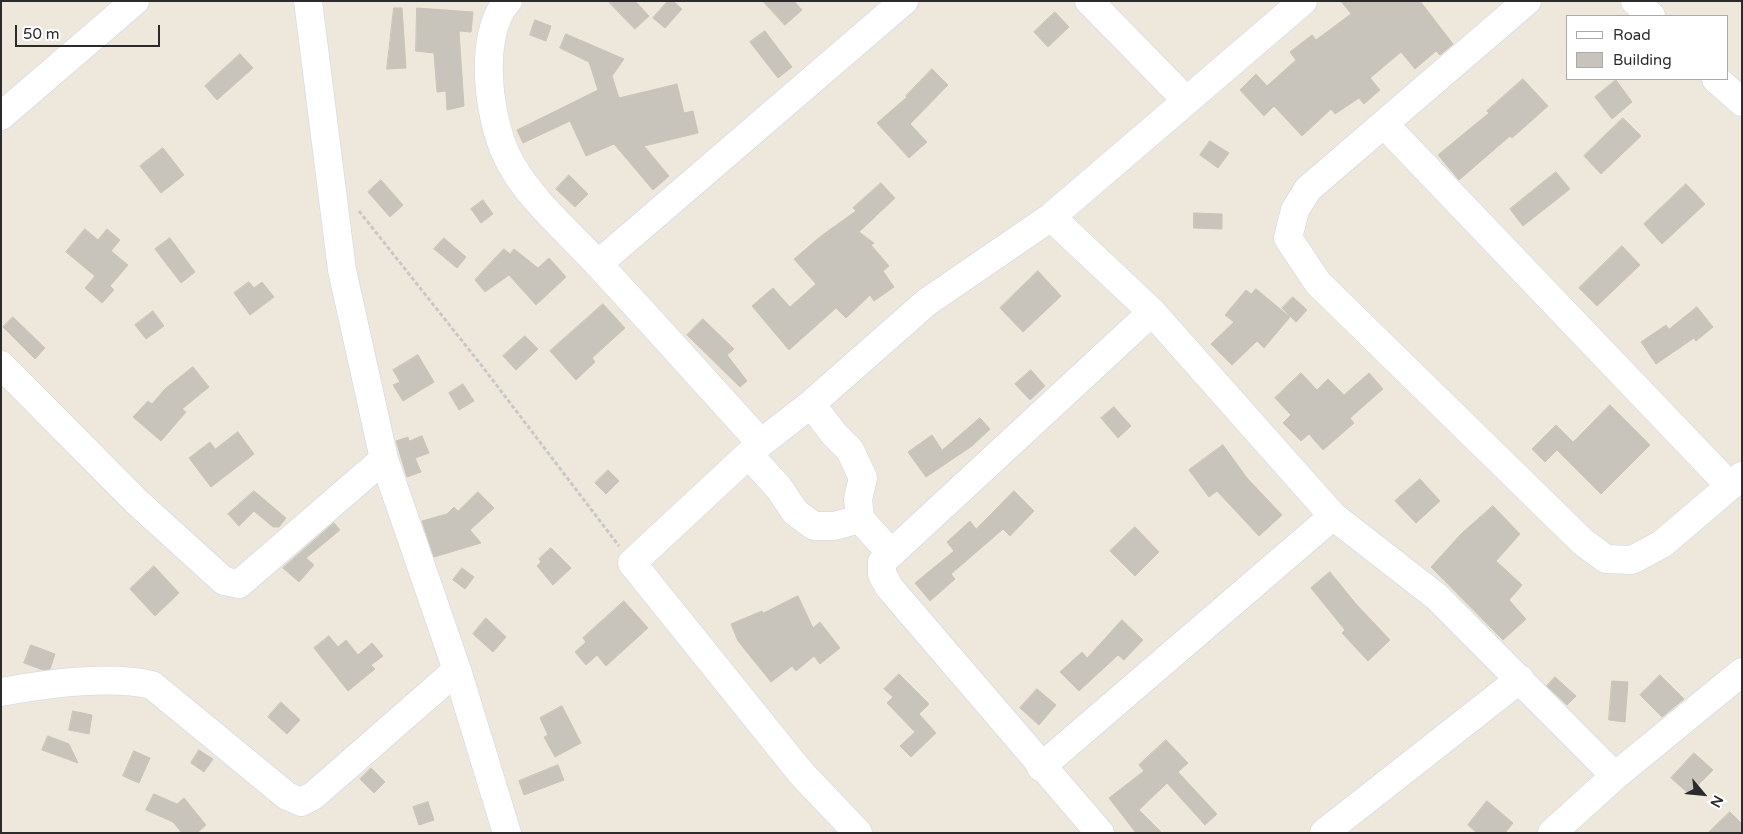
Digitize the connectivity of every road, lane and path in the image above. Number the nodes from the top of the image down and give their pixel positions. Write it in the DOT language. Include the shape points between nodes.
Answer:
graph roads {
  1 [pos="135,1"];
  2 [pos="308,1"];
  3 [pos="508,1"];
  4 [pos="904,1"];
  5 [pos="1089,1"];
  6 [pos="1303,1"];
  7 [pos="1527,1"];
  8 [pos="1635,1"];
  9 [pos="1650,15"];
  10 [pos="1717,80"];
  11 [pos="1186,100"];
  12 [pos="1742,102"];
  13 [pos="1,116"];
  14 [pos="1384,124"];
  15 [pos="353,204"];
  16 [pos="1051,217"];
  17 [pos="598,264"];
  18 [pos="1152,312"];
  19 [pos="1,365"];
  20 [pos="811,404"];
  21 [pos="755,449"];
  22 [pos="384,459"];
  23 [pos="1736,481"];
  24 [pos="1333,516"];
  25 [pos="860,518"];
  26 [pos="891,553"];
  27 [pos="632,563"];
  28 [pos="457,670"];
  29 [pos="1520,679"];
  30 [pos="1738,679"];
  31 [pos="1,692"];
  32 [pos="1042,767"];
  33 [pos="1614,776"];
  34 [pos="507,833"];
  35 [pos="858,833"];
  36 [pos="1100,833"];
  37 [pos="1324,833"];
  38 [pos="1552,833"];
  1 -- 13 [label="street"];
  2 -- 22 [label="street" via="342,270"];
  3 -- 17 [label="street" via="500,9 490,48 493,119 510,163 540,205"];
  4 -- 17 [label="street"];
  5 -- 11 [label="street"];
  6 -- 11 [label="street"];
  7 -- 14 [label="street"];
  8 -- 9 [label="street"];
  10 -- 12 [label="street"];
  11 -- 16 [label="street"];
  14 -- 23 [label="street"];
  14 -- 23 [label="street" via="1308,189 1294,210 1288,238 1318,283 1583,542 1606,559 1632,560 1662,544"];
  15 -- 27 [label="path"];
  16 -- 18 [label="street"];
  16 -- 20 [label="street" via="926,302"];
  17 -- 21 [label="street"];
  18 -- 24 [label="street"];
  18 -- 26 [label="street"];
  19 -- 22 [label="street" via="137,502 224,581 232,584 239,584"];
  20 -- 21 [label="street"];
  20 -- 25 [label="street" via="850,450 863,478 858,499"];
  21 -- 25 [label="street" via="795,512 814,526 834,526"];
  21 -- 27 [label="street"];
  22 -- 28 [label="street"];
  24 -- 29 [label="street" via="1438,597"];
  24 -- 32 [label="street"];
  25 -- 26 [label="street"];
  26 -- 32 [label="street" via="882,562 882,574 888,587"];
  27 -- 35 [label="street" via="801,773"];
  28 -- 31 [label="street" via="313,796 301,802 288,796 152,685 138,682 50,683"];
  28 -- 34 [label="street"];
  29 -- 33 [label="street"];
  29 -- 37 [label="street"];
  30 -- 33 [label="street"];
  32 -- 36 [label="street"];
  33 -- 38 [label="street"];
}
